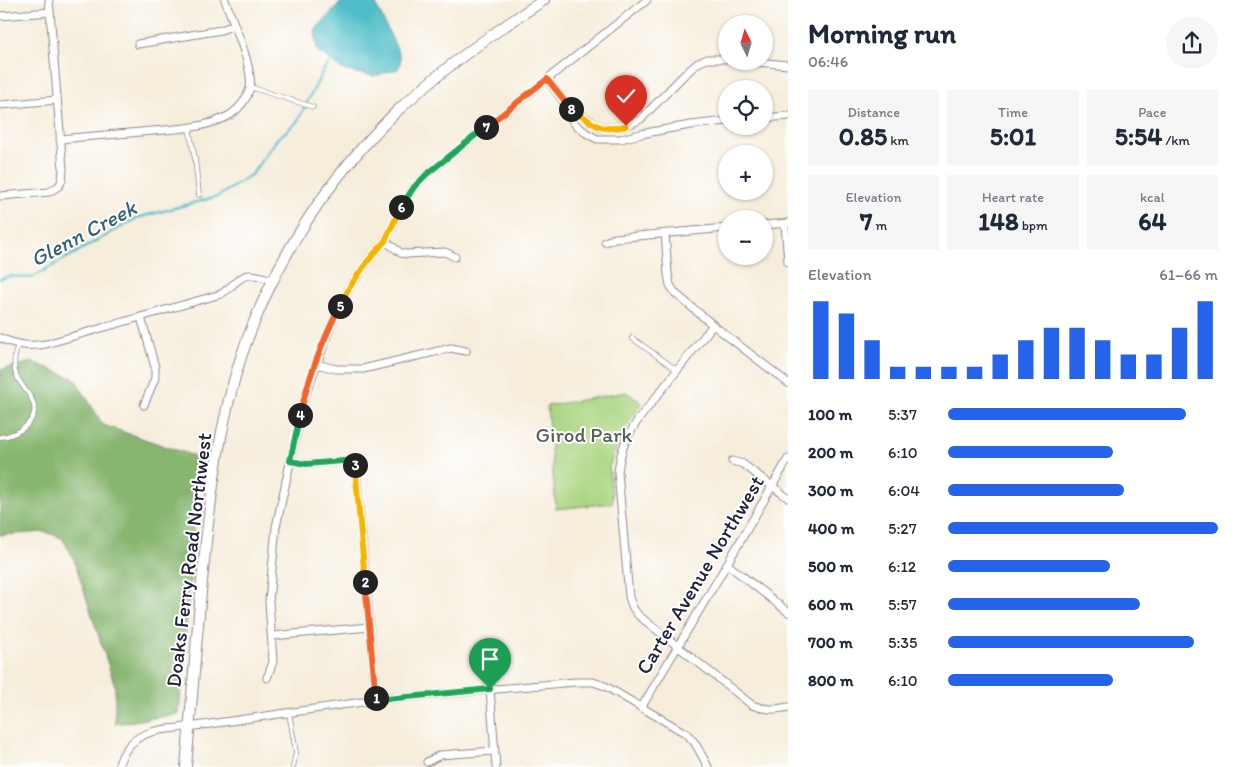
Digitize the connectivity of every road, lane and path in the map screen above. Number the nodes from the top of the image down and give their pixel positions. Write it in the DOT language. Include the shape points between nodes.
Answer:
graph roads {
  1 [pos="49,0"];
  2 [pos="225,0"];
  3 [pos="544,0"];
  4 [pos="647,0"];
  5 [pos="50,12"];
  6 [pos="0,16"];
  7 [pos="234,25"];
  8 [pos="138,44"];
  9 [pos="718,60"];
  10 [pos="773,64"];
  11 [pos="788,65"];
  12 [pos="547,79"];
  13 [pos="250,87"];
  14 [pos="57,100"];
  15 [pos="0,105"];
  16 [pos="313,106"];
  17 [pos="570,109"];
  18 [pos="788,116"];
  19 [pos="773,117"];
  20 [pos="718,122"];
  21 [pos="189,128"];
  22 [pos="60,139"];
  23 [pos="199,195"];
  24 [pos="0,196"];
  25 [pos="786,224"];
  26 [pos="773,225"];
  27 [pos="718,229"];
  28 [pos="665,234"];
  29 [pos="385,241"];
  30 [pos="605,242"];
  31 [pos="456,257"];
  32 [pos="788,262"];
  33 [pos="272,280"];
  34 [pos="141,317"];
  35 [pos="713,325"];
  36 [pos="0,338"];
  37 [pos="632,338"];
  38 [pos="18,344"];
  39 [pos="466,351"];
  40 [pos="316,364"];
  41 [pos="678,370"];
  42 [pos="788,383"];
  43 [pos="144,405"];
  44 [pos="0,437"];
  45 [pos="788,459"];
  46 [pos="290,461"];
  47 [pos="732,461"];
  48 [pos="772,486"];
  49 [pos="788,498"];
  50 [pos="727,564"];
  51 [pos="788,612"];
  52 [pos="369,627"];
  53 [pos="272,636"];
  54 [pos="678,647"];
  55 [pos="268,678"];
  56 [pos="490,689"];
  57 [pos="376,700"];
  58 [pos="788,707"];
  59 [pos="641,708"];
  60 [pos="289,713"];
  61 [pos="189,727"];
  62 [pos="494,751"];
  63 [pos="427,762"];
  64 [pos="118,767"];
  65 [pos="186,767"];
  66 [pos="292,767"];
  67 [pos="496,767"];
  68 [pos="708,767"];
  1 -- 5 [label="street"];
  2 -- 7 [label="street"];
  3 -- 33 [label="main road, Doaks Ferry Road Northwest" via="457,60 394,114 345,167 317,204"];
  4 -- 12 [label="street"];
  5 -- 6 [label="street"];
  5 -- 14 [label="street"];
  7 -- 8 [label="street" via="222,30"];
  7 -- 13 [label="street" via="249,68"];
  9 -- 17 [label="street" via="698,63 641,119 626,126 599,127"];
  10 -- 11 [label="street"];
  12 -- 17 [label="street"];
  12 -- 29 [label="street" via="427,174 403,204"];
  13 -- 16 [label="lane"];
  13 -- 21 [label="street" via="244,101 228,116"];
  14 -- 15 [label="street"];
  14 -- 22 [label="street"];
  17 -- 20 [label="street" via="570,116 576,124 597,138 621,139"];
  18 -- 19 [label="street"];
  21 -- 22 [label="street"];
  21 -- 23 [label="lane"];
  22 -- 24 [label="street" via="63,169 59,186 49,192"];
  25 -- 26 [label="street"];
  25 -- 32 [label="street"];
  27 -- 28 [label="street"];
  28 -- 30 [label="street" via="615,238"];
  28 -- 35 [label="street" via="670,285 676,294"];
  29 -- 31 [label="street" via="406,254 445,252"];
  29 -- 40 [label="street" via="349,288"];
  33 -- 34 [label="street" via="250,274 220,294"];
  33 -- 61 [label="main road, Doaks Ferry Road Northwest" via="242,356 221,442 209,513"];
  34 -- 38 [label="street" via="46,344"];
  34 -- 43 [label="street" via="155,378"];
  35 -- 41 [label="street"];
  35 -- 42 [label="street"];
  36 -- 38 [label="street"];
  37 -- 41 [label="lane"];
  38 -- 44 [label="lane" via="15,372 35,407 32,420 22,431"];
  39 -- 40 [label="street" via="451,348 363,369 336,370"];
  40 -- 46 [label="street" via="304,399"];
  41 -- 54 [label="street" via="627,437 620,452 618,472 629,597 638,615"];
  45 -- 48 [label="street, Carter Avenue Northwest"];
  46 -- 52 [label="street" via="306,464 355,460"];
  46 -- 53 [label="street" via="274,538 269,601"];
  47 -- 48 [label="street" via="743,464"];
  48 -- 49 [label="street"];
  48 -- 50 [label="street, Carter Avenue Northwest"];
  50 -- 51 [label="street"];
  50 -- 54 [label="street, Carter Avenue Northwest"];
  52 -- 53 [label="street"];
  52 -- 57 [label="street"];
  53 -- 55 [label="street" via="274,662"];
  54 -- 58 [label="street" via="752,705 774,710"];
  54 -- 59 [label="street, Carter Avenue Northwest"];
  56 -- 57 [label="street"];
  56 -- 59 [label="street" via="593,682"];
  56 -- 62 [label="street"];
  57 -- 60 [label="street"];
  59 -- 68 [label="street" via="687,734"];
  60 -- 61 [label="street"];
  60 -- 66 [label="lane" via="296,752"];
  61 -- 64 [label="street" via="148,733 138,738 123,753"];
  61 -- 65 [label="main road, Doaks Ferry Road Northwest"];
  62 -- 63 [label="street" via="440,755"];
  62 -- 67 [label="street"];
}
